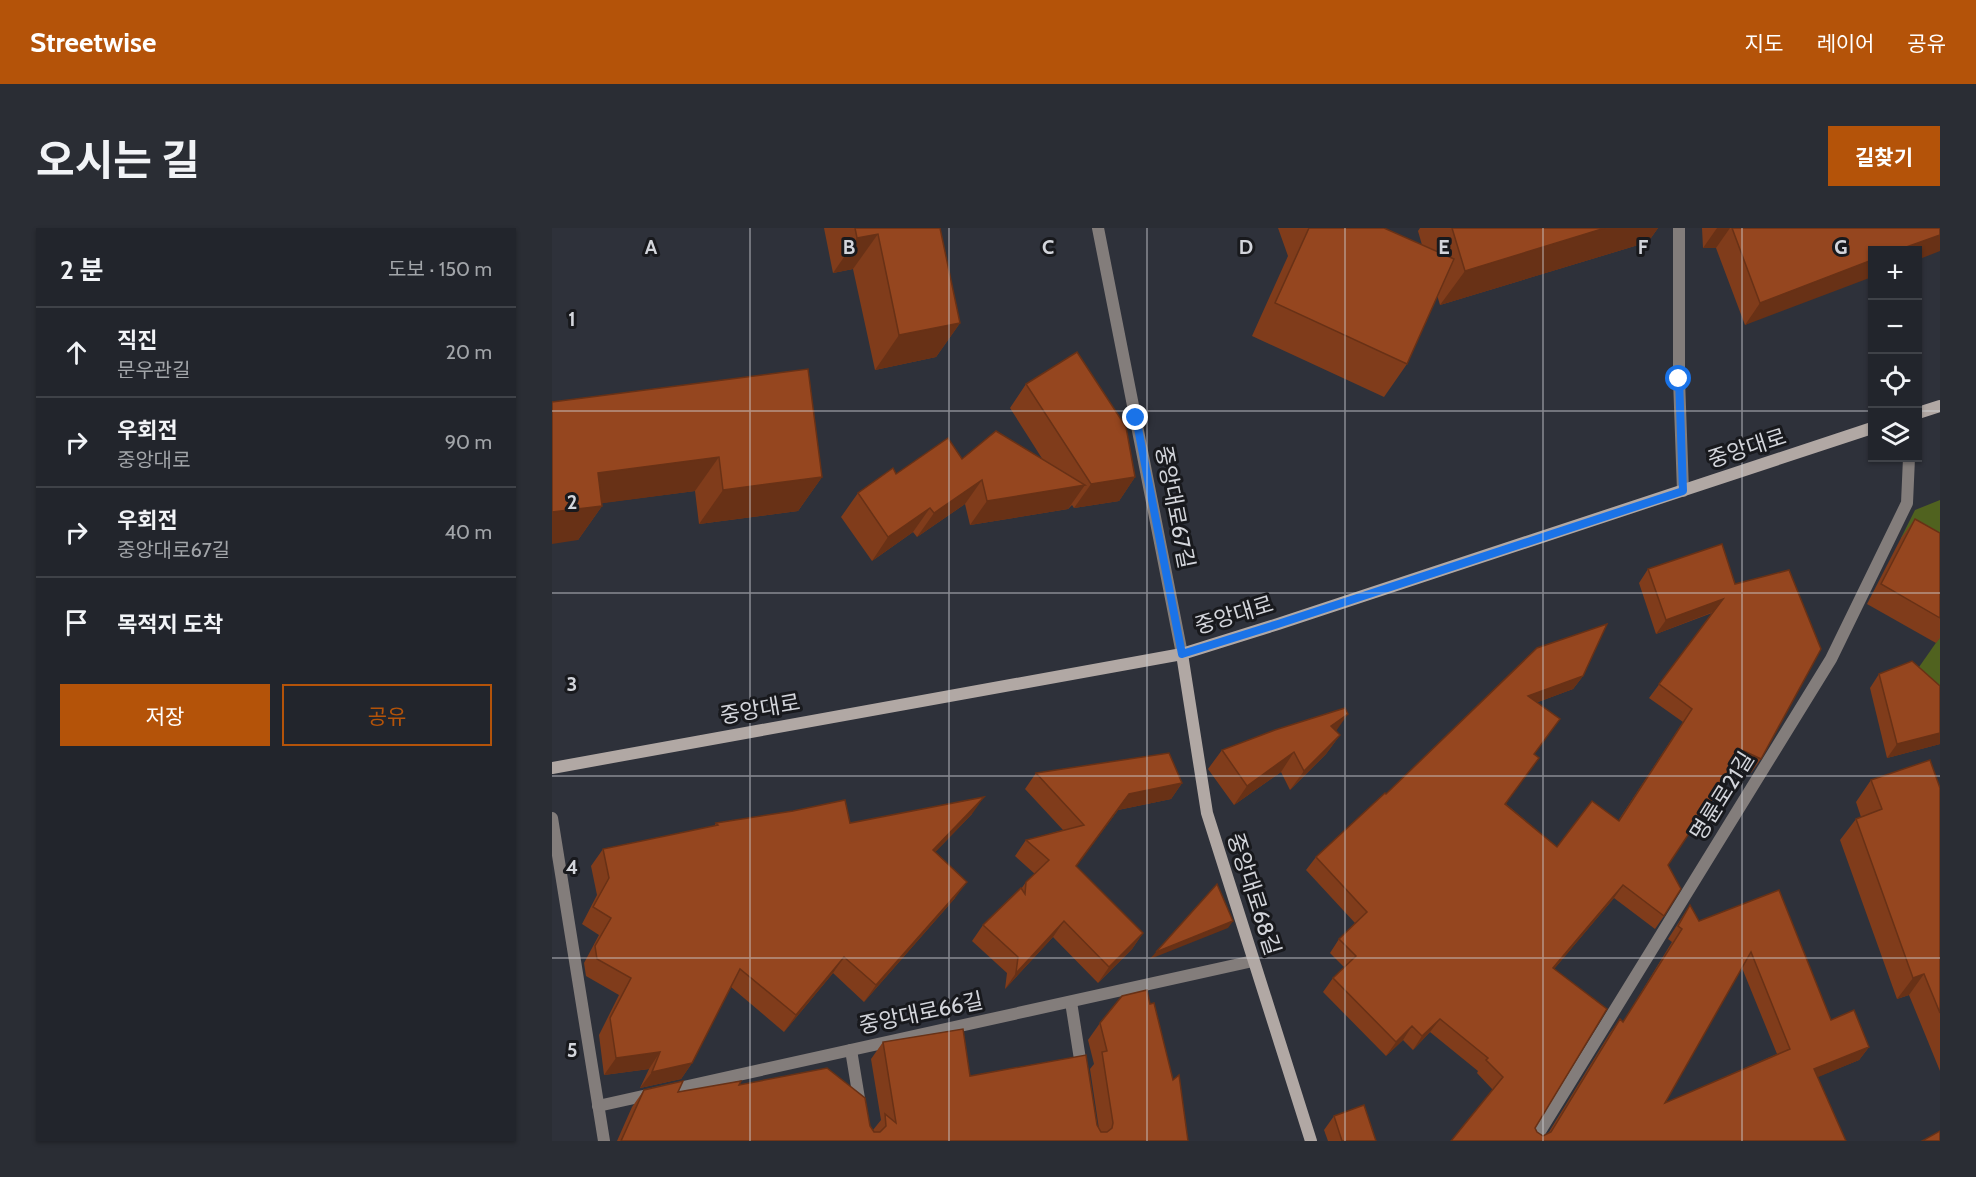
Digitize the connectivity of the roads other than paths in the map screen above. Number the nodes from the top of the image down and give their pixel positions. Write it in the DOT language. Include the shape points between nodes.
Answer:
graph roads {
  1 [pos="1098,228"];
  2 [pos="1679,228"];
  3 [pos="1940,406"];
  4 [pos="1922,411"];
  5 [pos="1868,429"];
  6 [pos="1909,462"];
  7 [pos="1683,491"];
  8 [pos="1182,654"];
  9 [pos="552,768"];
  10 [pos="552,818"];
  11 [pos="1254,961"];
  12 [pos="1071,1002"];
  13 [pos="851,1050"];
  14 [pos="1084,1083"];
  15 [pos="598,1106"];
  16 [pos="604,1141"];
  17 [pos="866,1141"];
  18 [pos="1311,1141"];
  19 [pos="1533,1141"];
  1 -- 8 [label="street, 중앙대로67길"];
  2 -- 7 [label="street"];
  3 -- 4 [label="main road"];
  5 -- 7 [label="main road, 중앙대로"];
  6 -- 19 [label="street, 명륜로21길" via="1907,504 1831,659"];
  7 -- 8 [label="main road, 중앙대로"];
  8 -- 9 [label="main road, 중앙대로"];
  8 -- 11 [label="main road, 중앙대로68길" via="1207,813"];
  10 -- 15 [label="street"];
  11 -- 12 [label="street, 중앙대로66길"];
  11 -- 18 [label="main road, 중앙대로68길"];
  12 -- 13 [label="street, 중앙대로66길"];
  12 -- 14 [label="street"];
  13 -- 15 [label="street, 중앙대로66길"];
  13 -- 17 [label="street"];
  15 -- 16 [label="street"];
}
